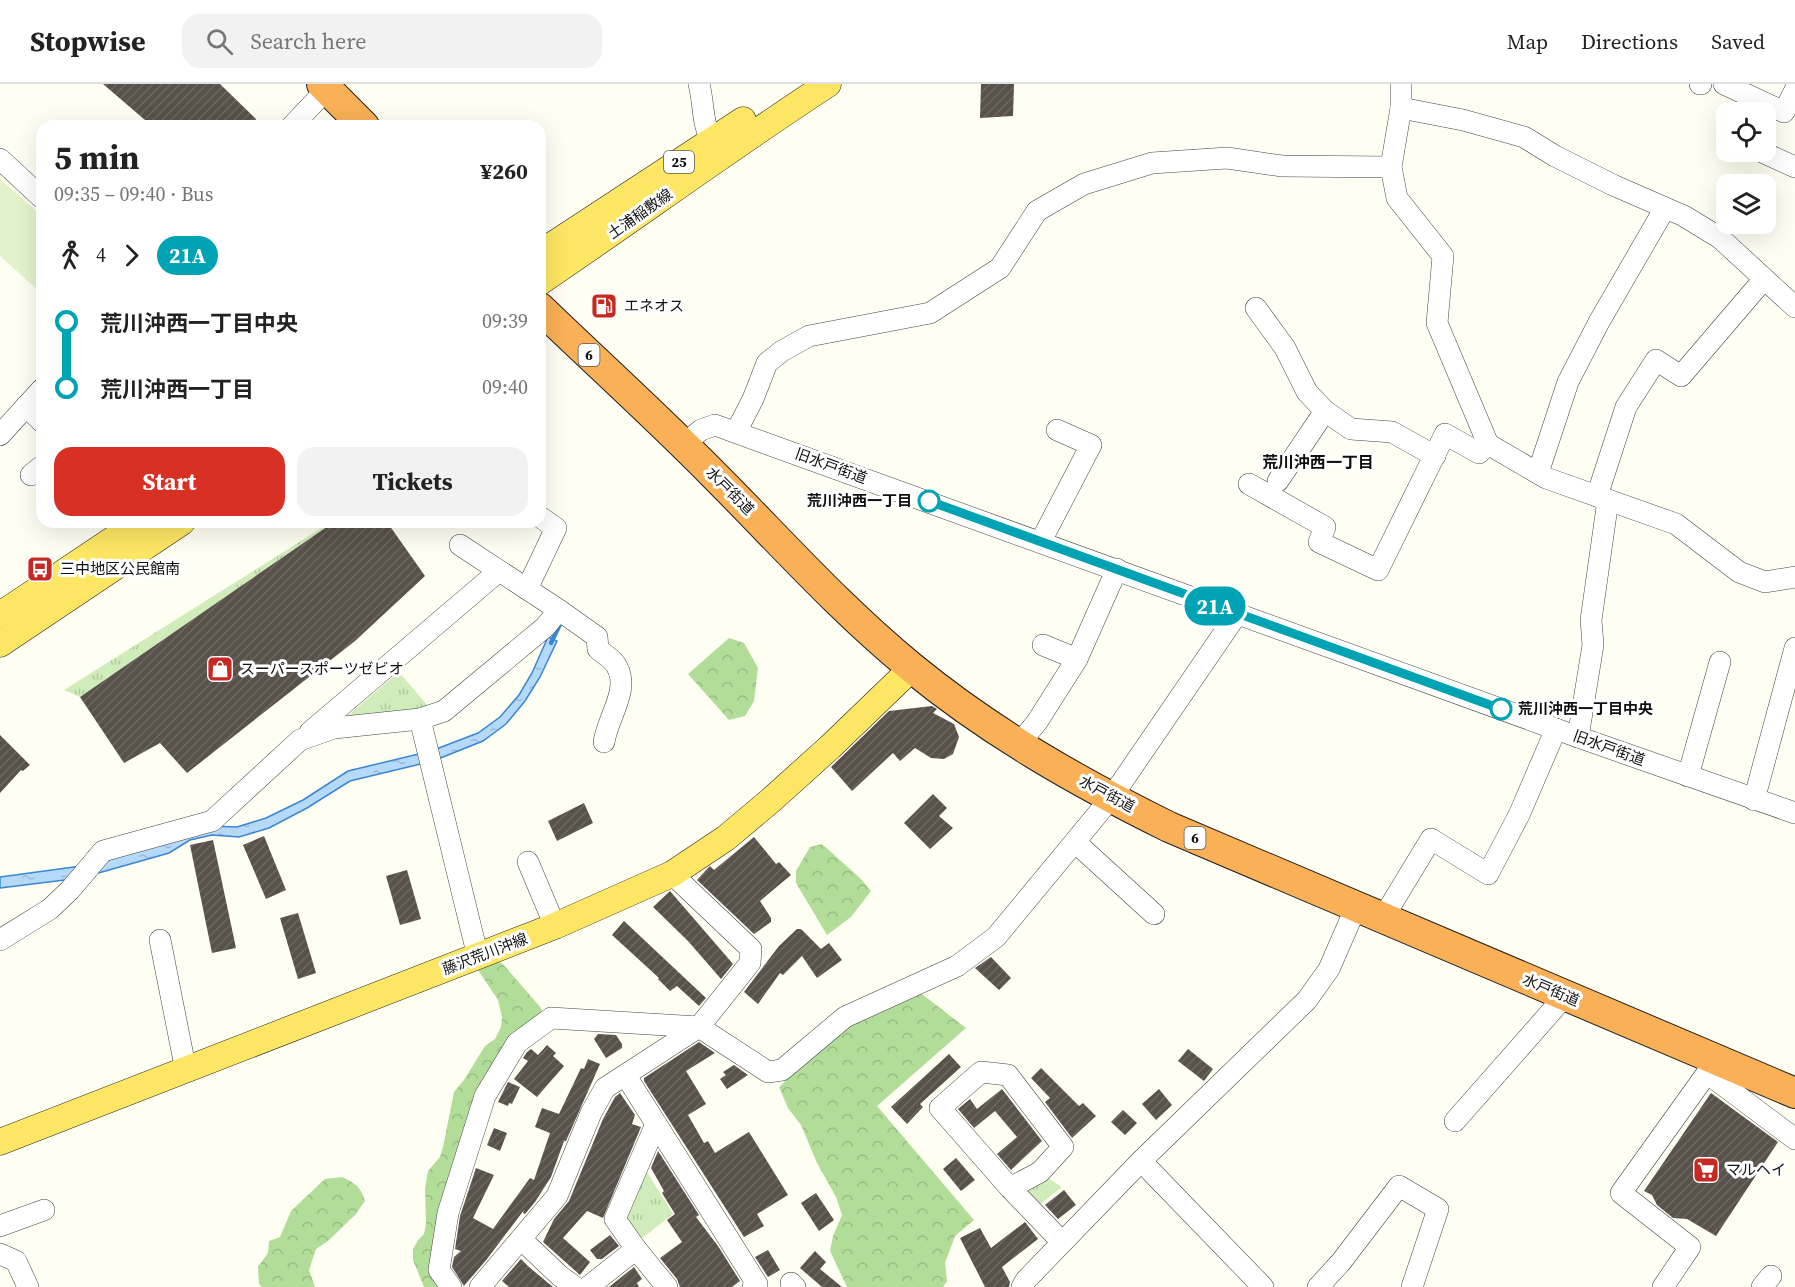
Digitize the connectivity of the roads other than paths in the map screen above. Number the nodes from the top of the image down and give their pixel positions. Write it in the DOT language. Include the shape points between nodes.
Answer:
graph roads {
  1 [pos="699,84"];
  2 [pos="798,84"];
  3 [pos="828,84"];
  4 [pos="1401,84"];
  5 [pos="1724,84"];
  6 [pos="324,86"];
  7 [pos="1795,90"];
  8 [pos="1401,108"];
  9 [pos="297,120"];
  10 [pos="358,120"];
  11 [pos="711,141"];
  12 [pos="1776,158"];
  13 [pos="0,159"];
  14 [pos="1391,167"];
  15 [pos="1795,167"];
  16 [pos="36,192"];
  17 [pos="1665,208"];
  18 [pos="546,249"];
  19 [pos="546,278"];
  20 [pos="1764,279"];
  21 [pos="1256,308"];
  22 [pos="1795,308"];
  23 [pos="546,314"];
  24 [pos="36,395"];
  25 [pos="26,406"];
  26 [pos="1325,411"];
  27 [pos="36,416"];
  28 [pos="1057,430"];
  29 [pos="736,432"];
  30 [pos="0,435"];
  31 [pos="1488,444"];
  32 [pos="683,445"];
  33 [pos="1435,456"];
  34 [pos="1538,473"];
  35 [pos="1278,481"];
  36 [pos="1249,484"];
  37 [pos="1603,498"];
  38 [pos="546,521"];
  39 [pos="130,528"];
  40 [pos="173,528"];
  41 [pos="1041,541"];
  42 [pos="460,545"];
  43 [pos="1117,569"];
  44 [pos="499,571"];
  45 [pos="1795,577"];
  46 [pos="527,590"];
  47 [pos="559,610"];
  48 [pos="1237,614"];
  49 [pos="0,615"];
  50 [pos="0,644"];
  51 [pos="1043,645"];
  52 [pos="1795,648"];
  53 [pos="1077,659"];
  54 [pos="1720,662"];
  55 [pos="912,668"];
  56 [pos="420,719"];
  57 [pos="1556,729"];
  58 [pos="1578,737"];
  59 [pos="300,740"];
  60 [pos="604,742"];
  61 [pos="1018,745"];
  62 [pos="1688,776"];
  63 [pos="1111,798"];
  64 [pos="1754,800"];
  65 [pos="1795,813"];
  66 [pos="1075,842"];
  67 [pos="528,862"];
  68 [pos="672,874"];
  69 [pos="1356,907"];
  70 [pos="1154,914"];
  71 [pos="1383,918"];
  72 [pos="555,926"];
  73 [pos="0,940"];
  74 [pos="160,940"];
  75 [pos="478,957"];
  76 [pos="1565,996"];
  77 [pos="699,1027"];
  78 [pos="1710,1066"];
  79 [pos="186,1071"];
  80 [pos="626,1076"];
  81 [pos="1795,1093"];
  82 [pos="1455,1121"];
  83 [pos="656,1124"];
  84 [pos="1795,1139"];
  85 [pos="0,1142"];
  86 [pos="1141,1161"];
  87 [pos="1010,1188"];
  88 [pos="45,1210"];
  89 [pos="0,1226"];
  90 [pos="521,1239"];
  91 [pos="1062,1242"];
  92 [pos="636,1248"];
  93 [pos="0,1254"];
  94 [pos="1254,1284"];
  95 [pos="28,1287"];
  96 [pos="451,1287"];
  97 [pos="480,1287"];
  98 [pos="575,1287"];
  99 [pos="588,1287"];
  100 [pos="667,1287"];
  101 [pos="753,1287"];
  102 [pos="1022,1287"];
  103 [pos="1318,1287"];
  104 [pos="1412,1287"];
  105 [pos="1663,1287"];
  1 -- 11 [label="street" via="705,129"];
  2 -- 11 [label="main road, 土浦稲敷線 / 25"];
  3 -- 19 [label="main road, 土浦稲敷線 / 25"];
  4 -- 8 [label="street"];
  5 -- 7 [label="street" via="1784,112"];
  6 -- 9 [label="street"];
  6 -- 10 [label="highway"];
  8 -- 14 [label="street"];
  8 -- 17 [label="street" via="1524,137 1555,156"];
  11 -- 18 [label="main road, 土浦稲敷線 / 25"];
  12 -- 15 [label="street"];
  13 -- 16 [label="street"];
  14 -- 29 [label="street" via="1282,166 1227,158 1152,163 1084,184 1037,211 1000,268 930,313 809,336 782,351 767,363"];
  14 -- 31 [label="street" via="1397,198 1443,256 1437,323"];
  17 -- 20 [label="street" via="1720,238"];
  17 -- 34 [label="street" via="1568,382"];
  20 -- 22 [label="street"];
  20 -- 37 [label="street" via="1681,376 1656,360 1626,407"];
  21 -- 26 [label="street" via="1285,348 1307,392"];
  23 -- 32 [label="highway, 水戸街道 / 6"];
  24 -- 25 [label="street"];
  25 -- 27 [label="street"];
  25 -- 30 [label="street"];
  26 -- 33 [label="street" via="1351,429 1392,432"];
  26 -- 35 [label="street"];
  28 -- 41 [label="street" via="1091,445"];
  29 -- 32 [label="street, 旧水戸街道" via="716,425 701,430"];
  29 -- 41 [label="street, 旧水戸街道"];
  31 -- 33 [label="street" via="1479,453 1445,434"];
  31 -- 34 [label="street"];
  32 -- 55 [label="highway, 水戸街道 / 6" via="847,609"];
  33 -- 36 [label="street" via="1378,570 1319,542 1325,527"];
  34 -- 37 [label="street"];
  37 -- 45 [label="street" via="1676,524 1739,572 1764,582"];
  37 -- 58 [label="street" via="1591,620 1593,645"];
  38 -- 46 [label="street" via="556,528"];
  39 -- 49 [label="main road"];
  40 -- 50 [label="main road"];
  41 -- 43 [label="street, 旧水戸街道"];
  42 -- 44 [label="street"];
  43 -- 48 [label="street, 旧水戸街道"];
  43 -- 53 [label="street"];
  44 -- 46 [label="street"];
  44 -- 59 [label="street"];
  46 -- 47 [label="street"];
  47 -- 56 [label="street" via="546,627 444,711"];
  47 -- 60 [label="street" via="597,638 598,649 615,663 622,679"];
  48 -- 57 [label="street, 旧水戸街道"];
  48 -- 63 [label="street"];
  51 -- 53 [label="street"];
  52 -- 64 [label="street"];
  53 -- 61 [label="street"];
  54 -- 62 [label="street"];
  55 -- 61 [label="highway, 水戸街道 / 6"];
  55 -- 68 [label="main road, 藤沢荒川沖線" via="770,801 726,838"];
  56 -- 59 [label="street" via="334,728"];
  56 -- 75 [label="street"];
  57 -- 58 [label="street, 旧水戸街道"];
  57 -- 71 [label="street" via="1519,815 1488,874 1431,839"];
  58 -- 62 [label="street, 旧水戸街道"];
  59 -- 73 [label="street" via="212,821 103,851 50,909"];
  61 -- 63 [label="highway, 水戸街道 / 6"];
  62 -- 64 [label="street, 旧水戸街道"];
  63 -- 66 [label="street"];
  63 -- 69 [label="highway, 水戸街道 / 6"];
  64 -- 65 [label="street, 旧水戸街道"];
  66 -- 70 [label="street"];
  66 -- 77 [label="street" via="996,937 957,966 845,1017 782,1070 768,1072"];
  67 -- 72 [label="street"];
  68 -- 72 [label="main road, 藤沢荒川沖線"];
  68 -- 77 [label="street" via="751,949 750,963"];
  69 -- 71 [label="highway, 水戸街道 / 6"];
  69 -- 86 [label="street" via="1329,969 1307,1000"];
  71 -- 76 [label="highway, 水戸街道 / 6"];
  72 -- 75 [label="main road, 藤沢荒川沖線"];
  74 -- 79 [label="street"];
  75 -- 79 [label="main road, 藤沢荒川沖線"];
  76 -- 78 [label="highway, 水戸街道 / 6"];
  76 -- 82 [label="street"];
  77 -- 80 [label="street"];
  77 -- 96 [label="street" via="551,1018 517,1043 485,1096 448,1213 439,1270"];
  78 -- 81 [label="highway, 水戸街道 / 6"];
  78 -- 84 [label="street"];
  78 -- 105 [label="street" via="1621,1193 1690,1247"];
  79 -- 85 [label="main road, 藤沢荒川沖線"];
  80 -- 83 [label="street"];
  80 -- 90 [label="street" via="605,1088 557,1196"];
  83 -- 92 [label="street" via="615,1219"];
  83 -- 101 [label="street" via="757,1284"];
  86 -- 91 [label="street"];
  86 -- 94 [label="street"];
  87 -- 87 [label="street" via="940,1108 981,1072 1008,1075 1063,1147 1040,1172"];
  87 -- 91 [label="street"];
  88 -- 89 [label="street"];
  90 -- 97 [label="street"];
  90 -- 98 [label="street"];
  91 -- 102 [label="street"];
  92 -- 99 [label="street"];
  92 -- 100 [label="street"];
  93 -- 95 [label="street" via="16,1261"];
  103 -- 104 [label="street" via="1399,1186 1438,1209"];
}
